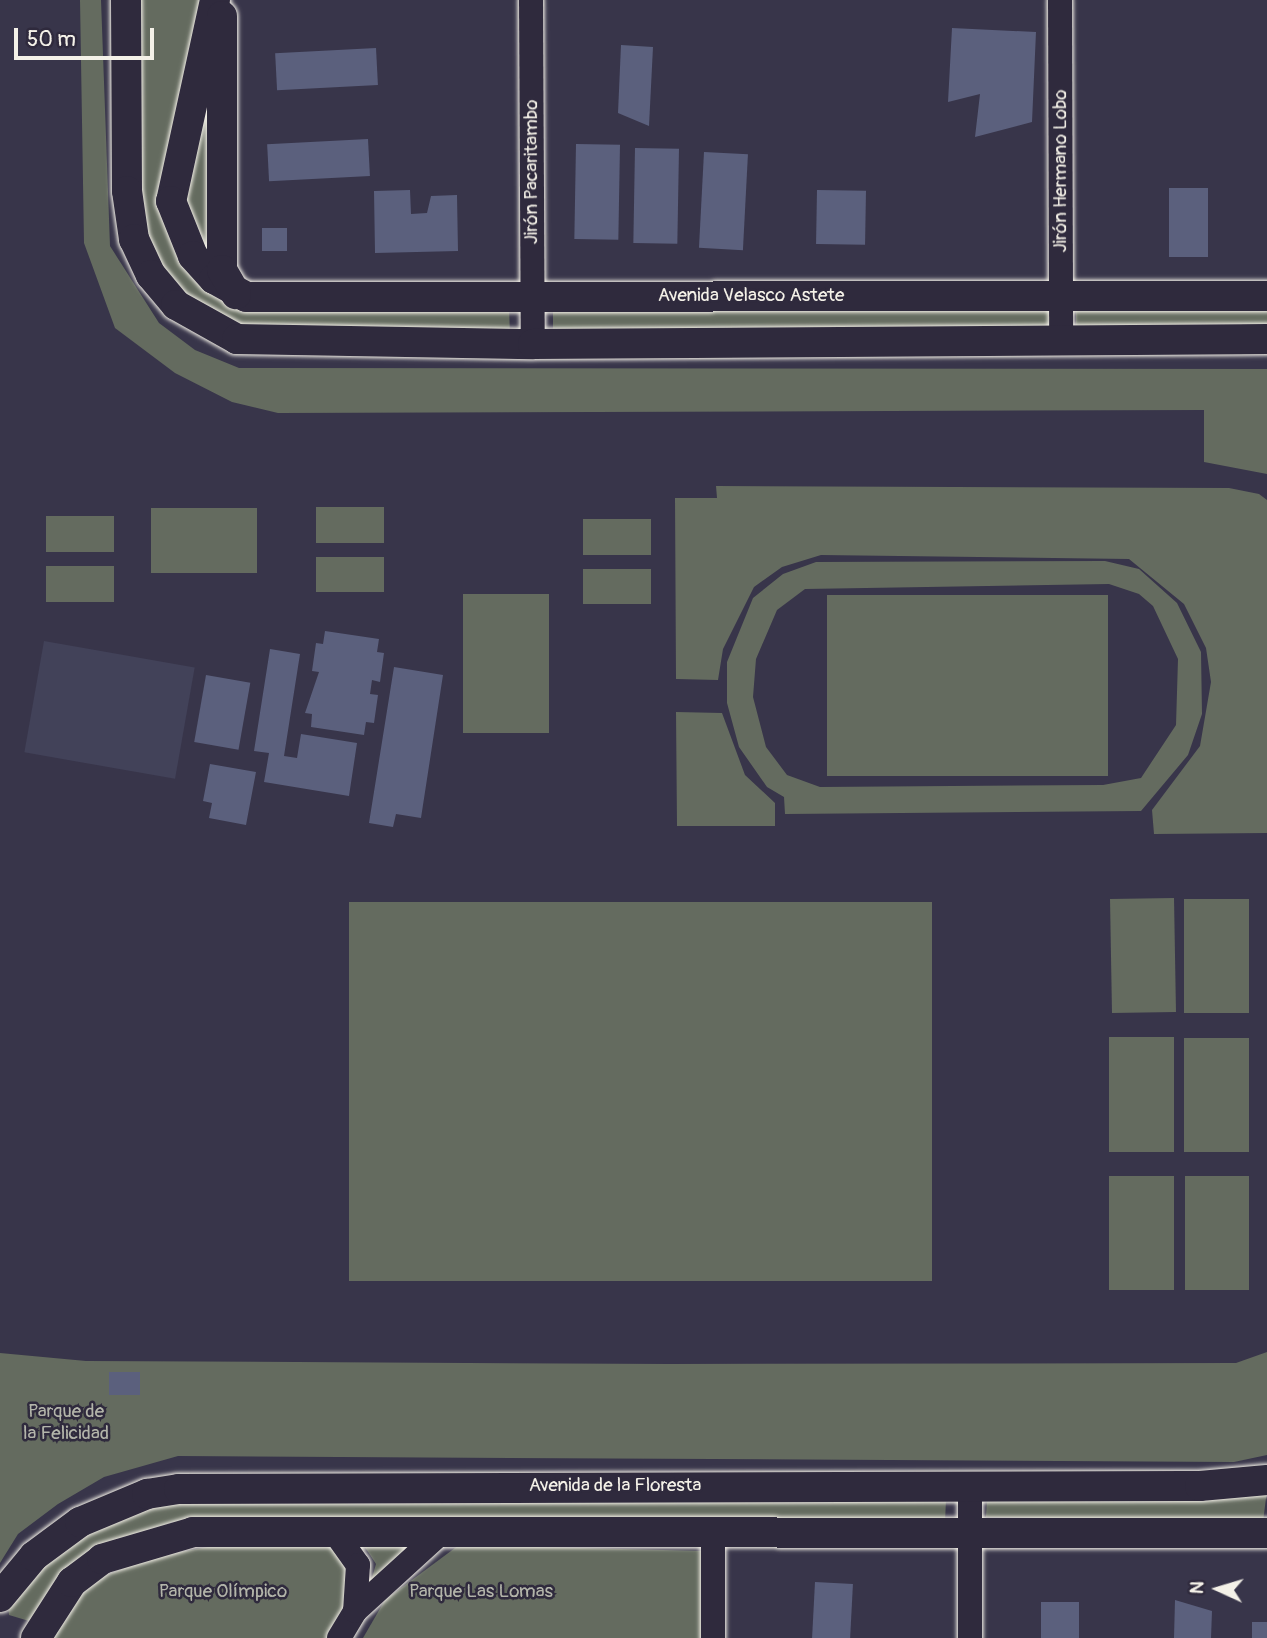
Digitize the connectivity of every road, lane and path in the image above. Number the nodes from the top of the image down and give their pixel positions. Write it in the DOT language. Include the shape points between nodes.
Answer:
graph roads {
  1 [pos="126,0"];
  2 [pos="215,0"];
  3 [pos="222,0"];
  4 [pos="531,0"];
  5 [pos="1060,0"];
  6 [pos="236,294"];
  7 [pos="533,296"];
  8 [pos="1267,296"];
  9 [pos="1061,297"];
  10 [pos="1266,339"];
  11 [pos="1061,341"];
  12 [pos="533,344"];
  13 [pos="1267,1480"];
  14 [pos="970,1485"];
  15 [pos="333,1530"];
  16 [pos="712,1530"];
  17 [pos="443,1531"];
  18 [pos="970,1531"];
  19 [pos="1267,1533"];
  20 [pos="0,1597"];
  21 [pos="355,1611"];
  22 [pos="36,1638"];
  23 [pos="339,1638"];
  24 [pos="713,1638"];
  25 [pos="970,1638"];
  1 -- 12 [label="main road" via="127,191 142,256 187,315 237,339 281,344"];
  2 -- 6 [label="main road" via="171,201 193,256"];
  3 -- 6 [label="main road" via="222,270"];
  4 -- 7 [label="street, Jirón Pacaritambo"];
  5 -- 9 [label="street, Jirón Hermano Lobo"];
  6 -- 7 [label="main road, Avenida Velasco Astete"];
  7 -- 9 [label="main road, Avenida Velasco Astete"];
  7 -- 12 [label="street, Jirón Pacaritambo"];
  8 -- 9 [label="main road, Avenida Velasco Astete"];
  9 -- 11 [label="street, Jirón Hermano Lobo"];
  10 -- 11 [label="main road"];
  11 -- 12 [label="main road"];
  13 -- 14 [label="main road, Avenida de la Floresta" via="1200,1486"];
  14 -- 18 [label="street"];
  14 -- 20 [label="main road, Avenida de la Floresta" via="178,1489 148,1494 80,1521 34,1556"];
  15 -- 17 [label="main road"];
  15 -- 21 [label="street" via="358,1565"];
  15 -- 22 [label="main road" via="193,1532 102,1559 72,1582"];
  16 -- 17 [label="main road"];
  16 -- 18 [label="main road"];
  16 -- 24 [label="street"];
  17 -- 21 [label="street"];
  18 -- 19 [label="main road"];
  18 -- 25 [label="street"];
  21 -- 23 [label="street"];
}
